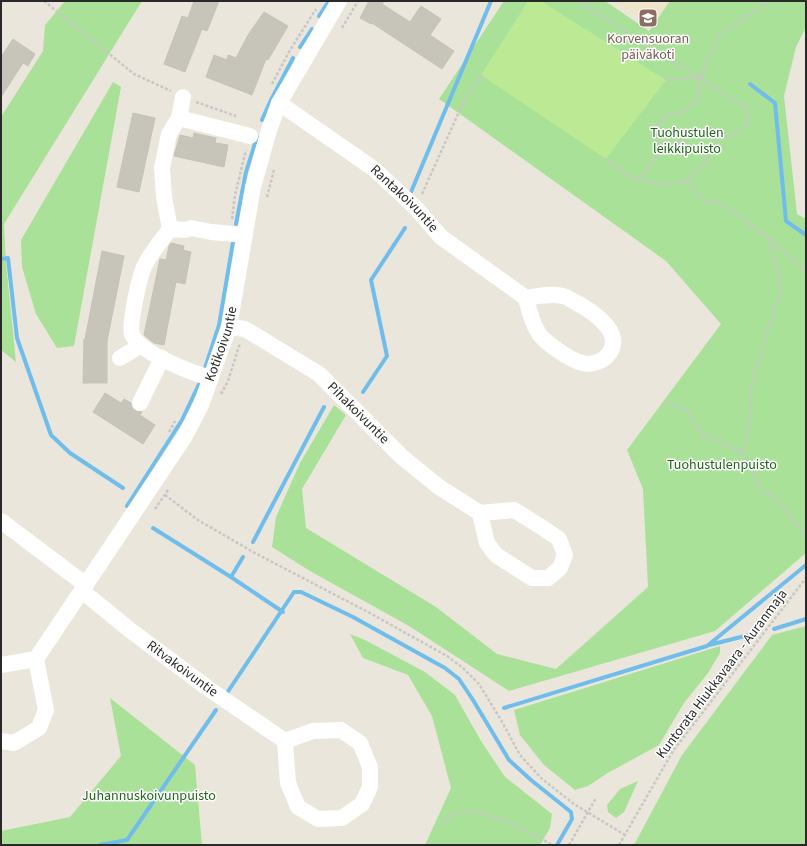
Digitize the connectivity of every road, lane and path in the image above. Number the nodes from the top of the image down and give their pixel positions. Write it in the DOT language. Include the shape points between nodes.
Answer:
graph roads {
  1 [pos="44,1"];
  2 [pos="339,1"];
  3 [pos="578,1"];
  4 [pos="770,1"];
  5 [pos="317,7"];
  6 [pos="481,75"];
  7 [pos="700,78"];
  8 [pos="666,80"];
  9 [pos="272,84"];
  10 [pos="183,97"];
  11 [pos="279,104"];
  12 [pos="179,118"];
  13 [pos="240,118"];
  14 [pos="250,136"];
  15 [pos="718,139"];
  16 [pos="661,152"];
  17 [pos="606,160"];
  18 [pos="639,180"];
  19 [pos="686,180"];
  20 [pos="416,208"];
  21 [pos="170,229"];
  22 [pos="237,235"];
  23 [pos="768,238"];
  24 [pos="806,271"];
  25 [pos="526,298"];
  26 [pos="229,327"];
  27 [pos="140,346"];
  28 [pos="120,358"];
  29 [pos="162,358"];
  30 [pos="211,378"];
  31 [pos="666,402"];
  32 [pos="140,403"];
  33 [pos="179,414"];
  34 [pos="167,435"];
  35 [pos="741,452"];
  36 [pos="165,495"];
  37 [pos="480,513"];
  38 [pos="1,521"];
  39 [pos="806,536"];
  40 [pos="806,578"];
  41 [pos="84,588"];
  42 [pos="36,659"];
  43 [pos="1,665"];
  44 [pos="1,741"];
  45 [pos="286,741"];
  46 [pos="596,798"];
  47 [pos="588,813"];
  48 [pos="443,822"];
  49 [pos="625,835"];
  50 [pos="552,845"];
  51 [pos="569,845"];
  52 [pos="619,845"];
  1 -- 10 [label="path" via="134,74"];
  2 -- 11 [label="street, Kotikoivuntie"];
  3 -- 7 [label="path"];
  4 -- 7 [label="path" via="720,34"];
  5 -- 9 [label="path"];
  6 -- 20 [label="path" via="463,103"];
  7 -- 8 [label="path"];
  7 -- 15 [label="path" via="747,109 749,122 738,133"];
  7 -- 16 [label="path" via="698,99 683,112 668,115 658,123 656,134"];
  10 -- 12 [label="street"];
  10 -- 13 [label="path"];
  11 -- 20 [label="street, Rantakoivuntie" via="374,169"];
  11 -- 22 [label="street, Kotikoivuntie"];
  12 -- 14 [label="street"];
  12 -- 21 [label="street" via="169,134 162,168"];
  14 -- 22 [label="path" via="235,195"];
  15 -- 16 [label="path" via="697,134"];
  15 -- 19 [label="path" via="707,160"];
  16 -- 18 [label="path"];
  17 -- 18 [label="path"];
  18 -- 19 [label="path" via="653,184"];
  19 -- 23 [label="path" via="706,202 718,201"];
  20 -- 25 [label="street, Rantakoivuntie" via="441,237"];
  21 -- 22 [label="street" via="191,228"];
  21 -- 27 [label="street" via="144,268 133,306 132,333"];
  22 -- 26 [label="street, Kotikoivuntie"];
  23 -- 24 [label="path"];
  23 -- 35 [label="path" via="779,274 782,296 765,334 766,339 752,385 748,435"];
  25 -- 25 [label="street" via="530,319 538,334 561,352 582,363 600,362 608,356 613,346 612,334 606,324 590,310 563,296"];
  26 -- 30 [label="street, Kotikoivuntie"];
  26 -- 37 [label="street, Pihakoivuntie" via="245,329 319,374 402,457 439,487"];
  27 -- 28 [label="street"];
  27 -- 29 [label="street"];
  29 -- 30 [label="street"];
  29 -- 32 [label="street"];
  30 -- 41 [label="street, Kotikoivuntie" via="185,436"];
  31 -- 35 [label="path" via="689,413 696,427 704,435"];
  33 -- 34 [label="path"];
  35 -- 39 [label="path" via="751,467 760,489 780,501 784,510"];
  36 -- 47 [label="path" via="198,520 253,552 447,656 463,668 479,684 520,755 542,778"];
  37 -- 37 [label="street" via="487,543 496,555 532,578 548,578 560,568 565,555 559,539 514,510"];
  38 -- 41 [label="street, Ritvakoivuntie"];
  40 -- 49 [label="path, Kuntorata Hiukkavaara - Auranmaja" via="673,751"];
  41 -- 42 [label="street, Kotikoivuntie"];
  41 -- 45 [label="street, Ritvakoivuntie" via="130,630 209,689"];
  42 -- 43 [label="street"];
  42 -- 44 [label="street" via="46,710 39,728 14,742"];
  45 -- 45 [label="street" via="288,783 298,807 318,819 342,818 362,804 370,787 370,767 360,743 341,730 313,731"];
  46 -- 47 [label="path"];
  47 -- 49 [label="path"];
  47 -- 51 [label="path"];
  48 -- 50 [label="path" via="457,812 482,812"];
  49 -- 52 [label="path, Kuntorata Hiukkavaara - Auranmaja"];
}
